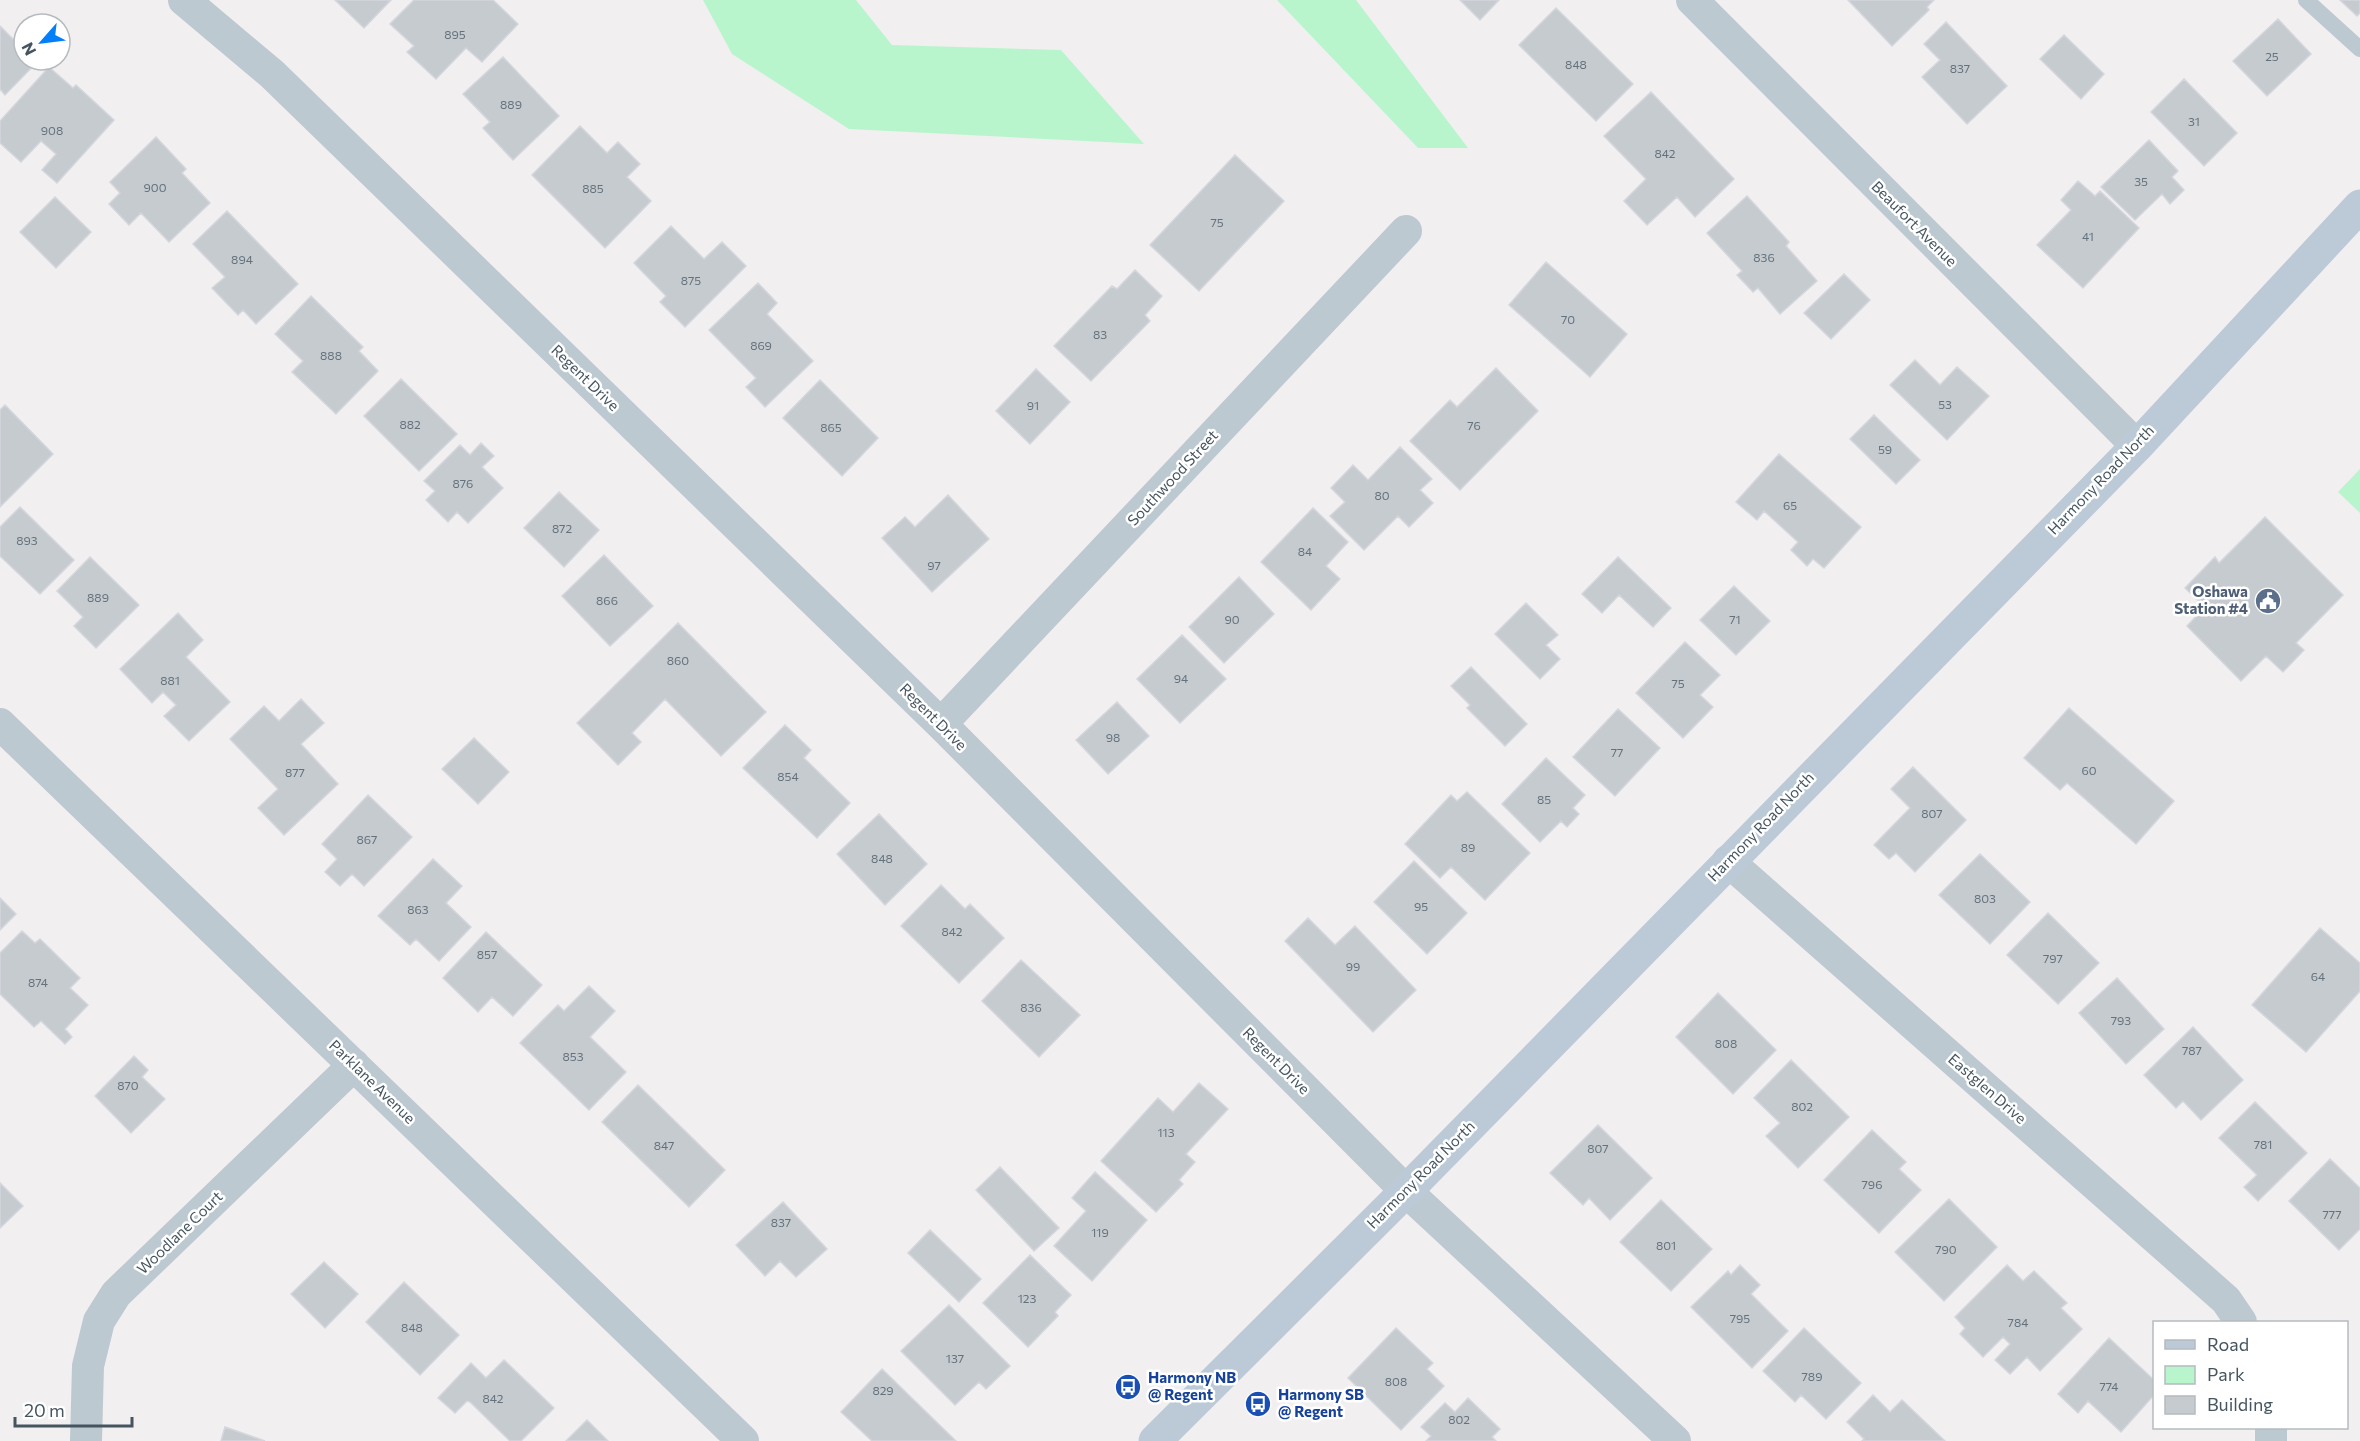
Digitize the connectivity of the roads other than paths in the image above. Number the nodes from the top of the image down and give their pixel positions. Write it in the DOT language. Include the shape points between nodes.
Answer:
graph roads {
  1 [pos="184,0"];
  2 [pos="1692,0"];
  3 [pos="2306,0"];
  4 [pos="2360,49"];
  5 [pos="2360,206"];
  6 [pos="1406,231"];
  7 [pos="2137,446"];
  8 [pos="0,724"];
  9 [pos="941,724"];
  10 [pos="1728,861"];
  11 [pos="354,1065"];
  12 [pos="1406,1191"];
  13 [pos="2240,1321"];
  14 [pos="86,1441"];
  15 [pos="743,1441"];
  16 [pos="1155,1441"];
  17 [pos="1675,1441"];
  1 -- 9 [label="street, Regent Drive" via="272,74"];
  2 -- 7 [label="street, Beaufort Avenue"];
  3 -- 4 [label="lane"];
  5 -- 7 [label="main road, Harmony Road North"];
  6 -- 9 [label="street, Southwood Street"];
  7 -- 10 [label="main road, Harmony Road North"];
  8 -- 11 [label="street, Parklane Avenue"];
  9 -- 12 [label="street, Regent Drive"];
  10 -- 12 [label="main road, Harmony Road North"];
  10 -- 13 [label="street, Eastglen Drive" via="2226,1300"];
  11 -- 14 [label="street, Woodlane Court" via="116,1294 99,1321 88,1366"];
  11 -- 15 [label="street, Parklane Avenue"];
  12 -- 16 [label="main road, Harmony Road North"];
  12 -- 17 [label="street, Regent Drive"];
}
